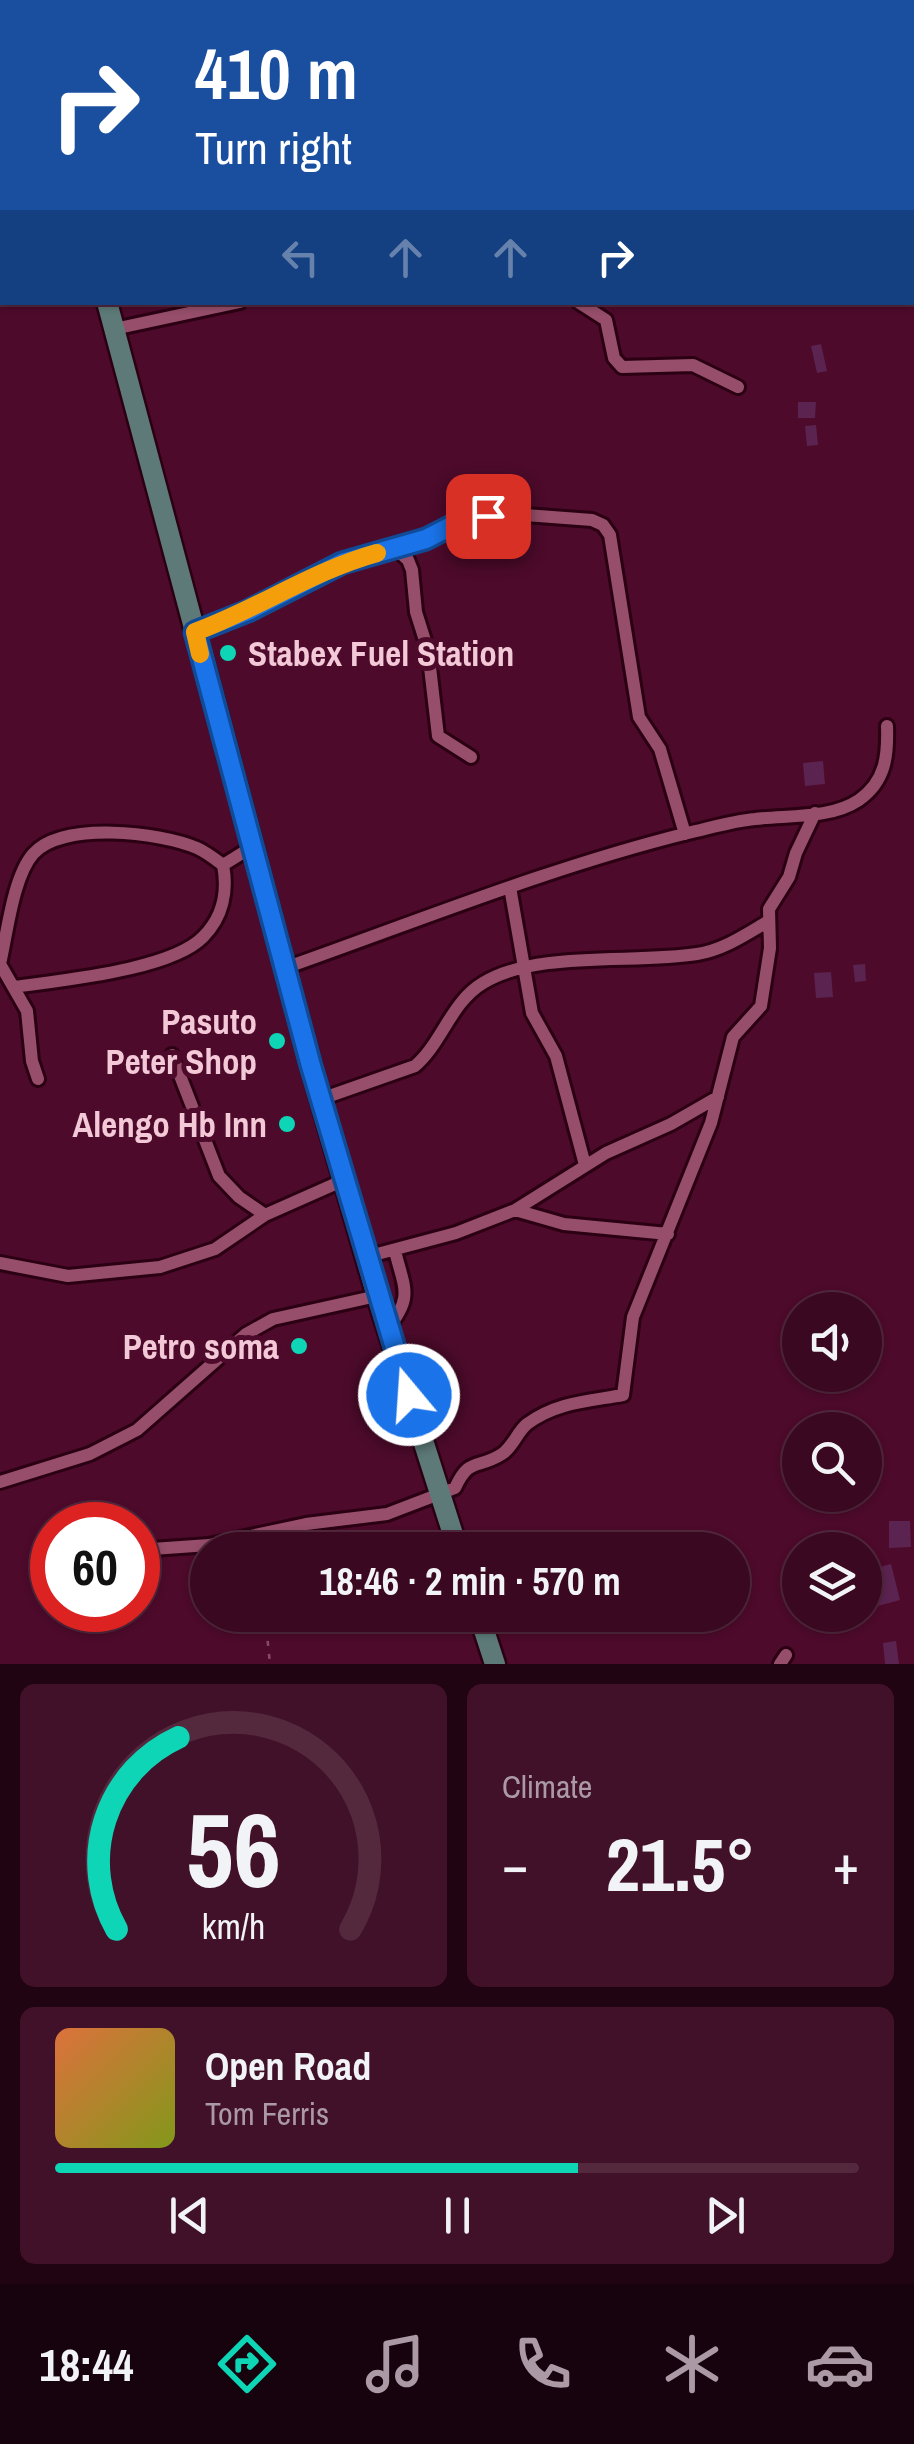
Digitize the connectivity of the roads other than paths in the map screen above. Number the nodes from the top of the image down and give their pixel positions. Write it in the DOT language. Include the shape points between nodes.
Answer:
graph roads {
  1 [pos="108,305"];
  2 [pos="226,305"];
  3 [pos="583,305"];
  4 [pos="114,329"];
  5 [pos="738,387"];
  6 [pos="396,548"];
  7 [pos="195,632"];
  8 [pos="888,726"];
  9 [pos="471,757"];
  10 [pos="815,813"];
  11 [pos="684,834"];
  12 [pos="252,847"];
  13 [pos="223,865"];
  14 [pos="510,888"];
  15 [pos="767,922"];
  16 [pos="285,968"];
  17 [pos="525,969"];
  18 [pos="16,986"];
  19 [pos="172,1055"];
  20 [pos="38,1079"];
  21 [pos="718,1097"];
  22 [pos="320,1099"];
  23 [pos="585,1165"];
  24 [pos="344,1180"];
  25 [pos="515,1210"];
  26 [pos="265,1215"];
  27 [pos="668,1234"];
  28 [pos="394,1251"];
  29 [pos="366,1257"];
  30 [pos="0,1263"];
  31 [pos="377,1296"];
  32 [pos="388,1329"];
  33 [pos="0,1483"];
  34 [pos="440,1494"];
  35 [pos="452,1532"];
  36 [pos="160,1548"];
  37 [pos="485,1632"];
  38 [pos="495,1664"];
  1 -- 4 [label="main road"];
  2 -- 4 [label="street"];
  3 -- 5 [label="street" via="606,320 622,367 693,365"];
  4 -- 7 [label="main road"];
  6 -- 7 [label="street" via="342,563"];
  6 -- 9 [label="street" via="412,570 437,734"];
  6 -- 11 [label="street" via="461,521 512,514 603,526 610,535 639,717 660,750"];
  7 -- 12 [label="main road"];
  8 -- 10 [label="street" via="886,767 870,790 856,802"];
  10 -- 11 [label="street"];
  10 -- 15 [label="street"];
  11 -- 14 [label="street"];
  12 -- 13 [label="street"];
  12 -- 16 [label="main road"];
  13 -- 18 [label="street" via="222,908 190,946 119,970"];
  13 -- 18 [label="street" via="190,846 138,836 86,832 42,847 23,875 0,964"];
  14 -- 16 [label="street"];
  14 -- 17 [label="street"];
  15 -- 17 [label="street" via="698,954"];
  15 -- 21 [label="street" via="762,1003 733,1037"];
  16 -- 22 [label="main road"];
  17 -- 22 [label="street" via="491,978 468,994 415,1066"];
  17 -- 23 [label="street" via="534,1018 556,1056"];
  18 -- 20 [label="street" via="31,1025"];
  19 -- 26 [label="street" via="219,1176"];
  21 -- 23 [label="street"];
  21 -- 27 [label="street"];
  22 -- 24 [label="main road"];
  23 -- 25 [label="street"];
  24 -- 26 [label="street"];
  24 -- 29 [label="main road"];
  25 -- 27 [label="street" via="564,1224"];
  25 -- 28 [label="street"];
  26 -- 30 [label="street" via="215,1249 160,1267 68,1276"];
  27 -- 34 [label="street" via="633,1316 623,1395 574,1402 544,1415 524,1426 504,1452 465,1470 455,1488"];
  28 -- 29 [label="street"];
  28 -- 32 [label="street" via="405,1298"];
  29 -- 31 [label="main road"];
  31 -- 32 [label="main road"];
  31 -- 33 [label="street" via="264,1322 137,1430 90,1454"];
  32 -- 34 [label="main road"];
  34 -- 35 [label="main road"];
  34 -- 36 [label="street" via="387,1514"];
  37 -- 38 [label="main road"];
}
